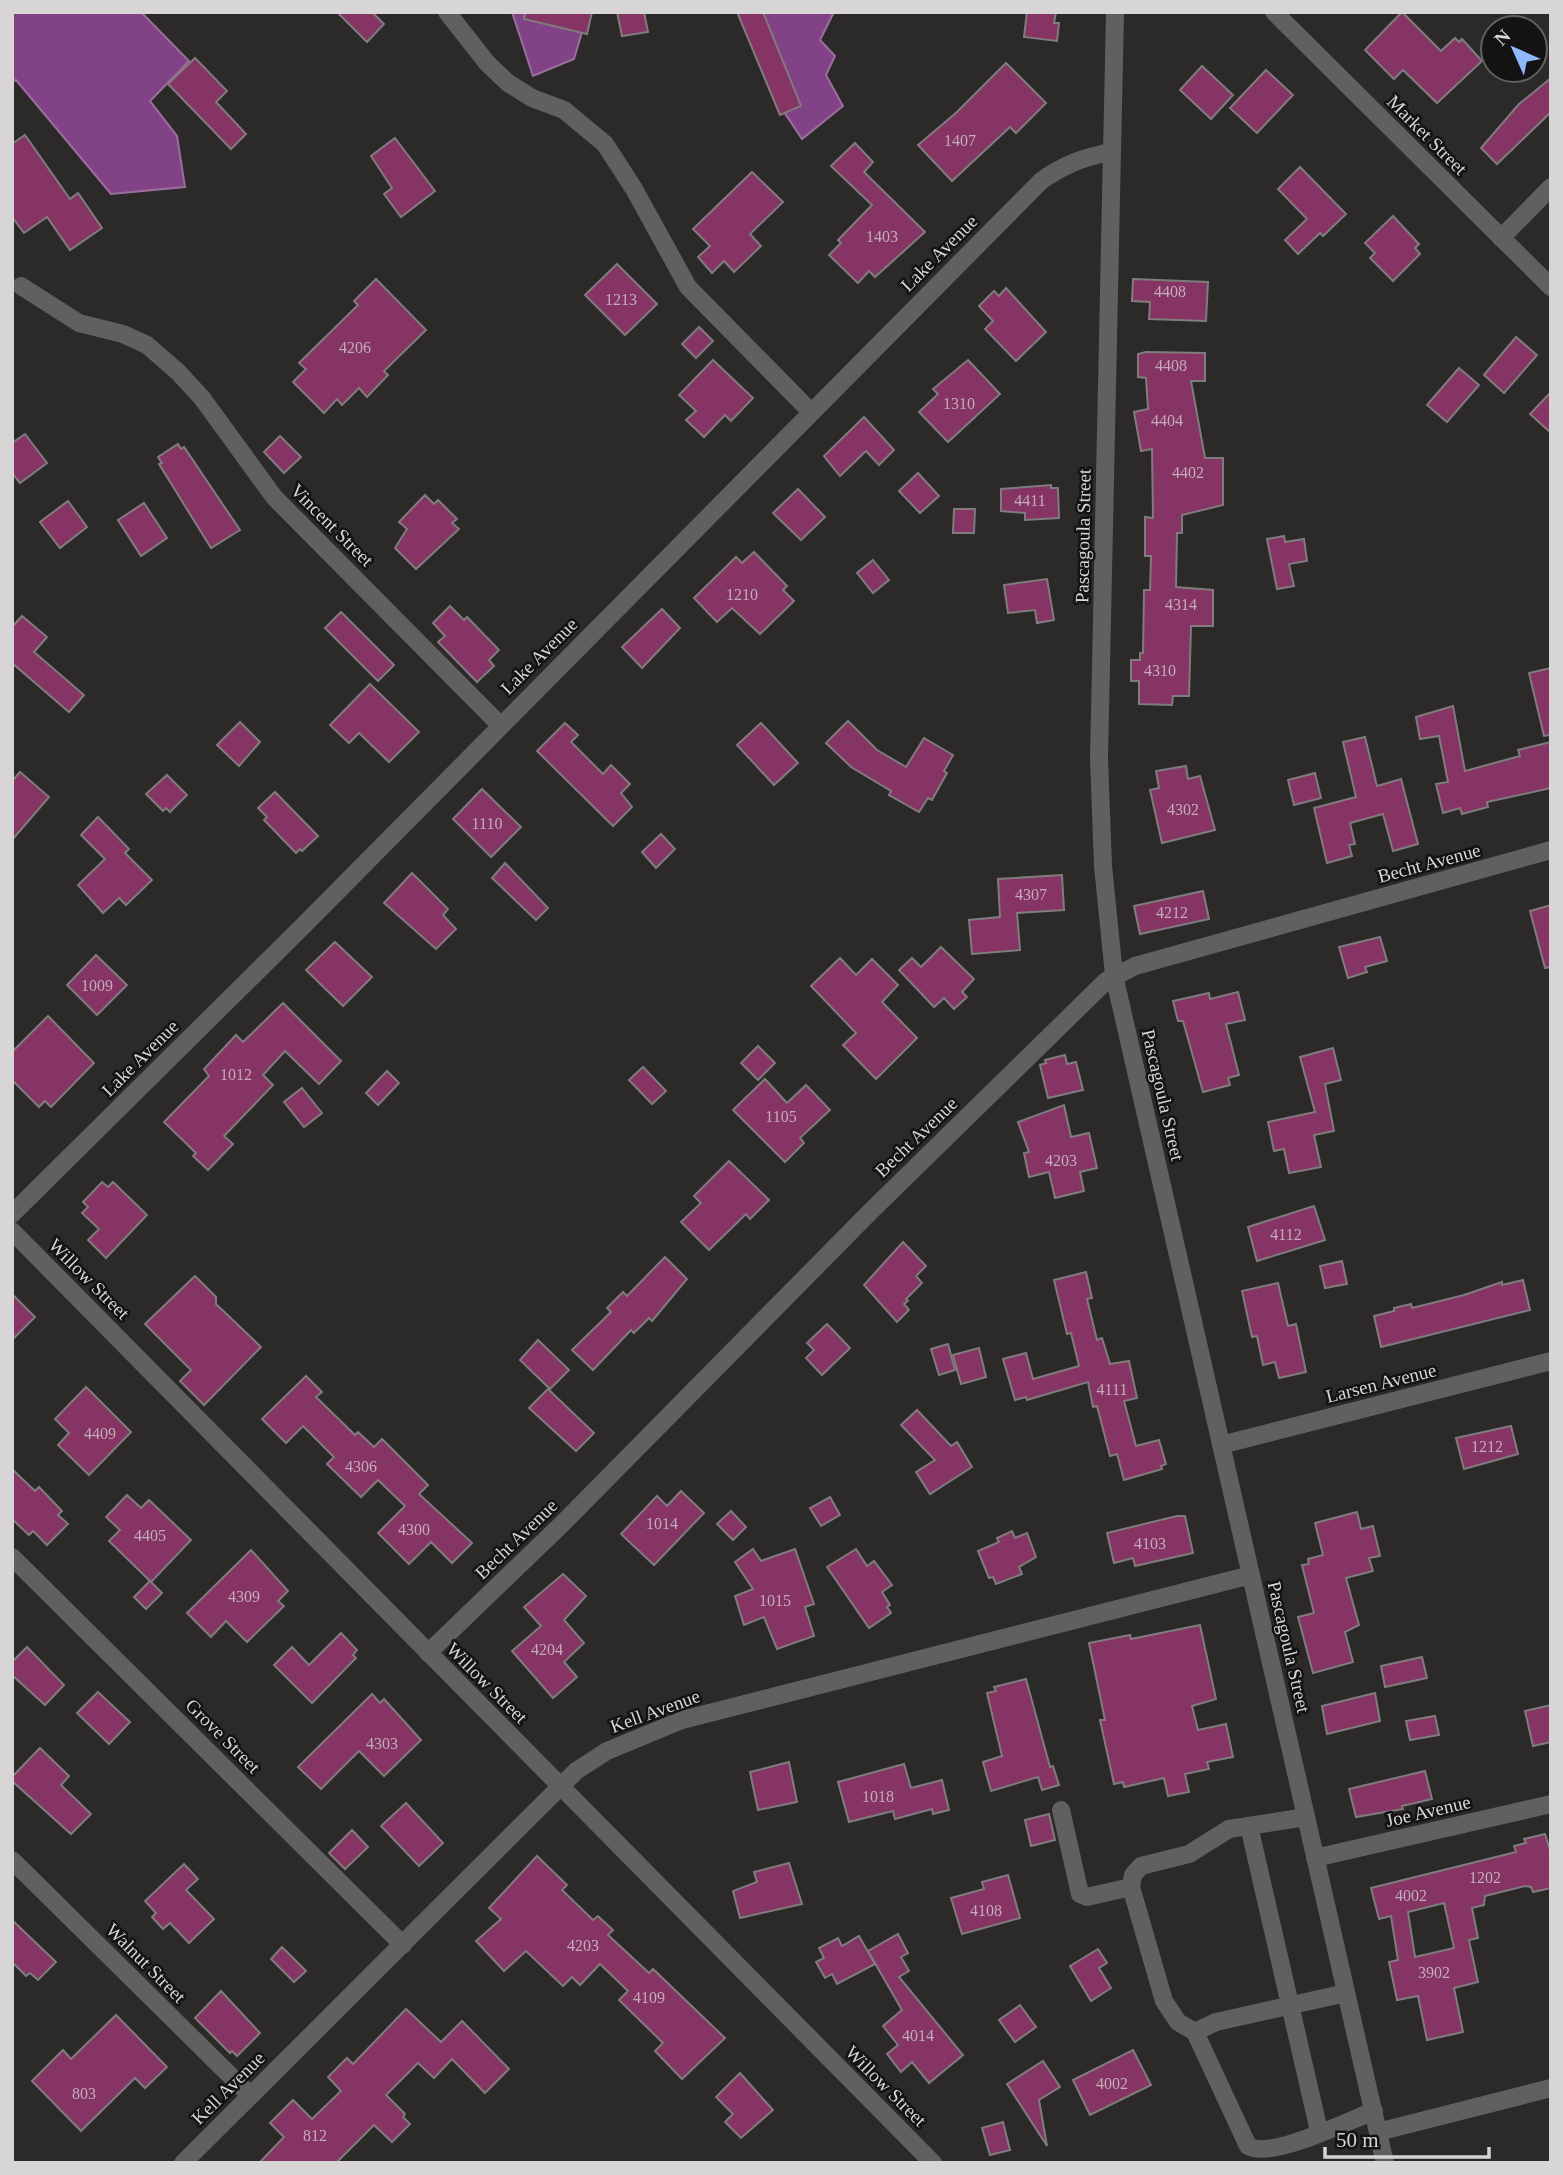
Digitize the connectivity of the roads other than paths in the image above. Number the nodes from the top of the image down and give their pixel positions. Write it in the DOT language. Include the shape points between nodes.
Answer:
graph roads {
  1 [pos="447,12"];
  2 [pos="1115,12"];
  3 [pos="1274,12"];
  4 [pos="1111,152"];
  5 [pos="1551,187"];
  6 [pos="1501,238"];
  7 [pos="21,286"];
  8 [pos="1551,287"];
  9 [pos="811,412"];
  10 [pos="500,725"];
  11 [pos="1551,850"];
  12 [pos="1114,975"];
  13 [pos="12,1214"];
  14 [pos="12,1231"];
  15 [pos="1551,1361"];
  16 [pos="1221,1445"];
  17 [pos="12,1557"];
  18 [pos="1251,1576"];
  19 [pos="428,1653"];
  20 [pos="561,1787"];
  21 [pos="1551,1804"];
  22 [pos="1061,1810"];
  23 [pos="1306,1817"];
  24 [pos="1249,1826"];
  25 [pos="1315,1858"];
  26 [pos="12,1860"];
  27 [pos="1131,1886"];
  28 [pos="403,1945"];
  29 [pos="1346,1993"];
  30 [pos="1291,2006"];
  31 [pos="1195,2032"];
  32 [pos="1551,2088"];
  33 [pos="250,2095"];
  34 [pos="1374,2111"];
  35 [pos="1320,2131"];
  36 [pos="1378,2132"];
  37 [pos="183,2163"];
  38 [pos="933,2163"];
  39 [pos="1385,2163"];
  1 -- 9 [label="street" via="508,83 532,99 564,110 605,144 688,287"];
  2 -- 4 [label="street, Pascagoula Street"];
  3 -- 6 [label="street, Market Street"];
  4 -- 9 [label="street, Lake Avenue" via="1062,166 1041,181"];
  4 -- 12 [label="street, Pascagoula Street" via="1099,758"];
  5 -- 6 [label="street"];
  6 -- 8 [label="street, Market Street"];
  7 -- 10 [label="street, Vincent Street" via="79,323 147,345 202,398 274,497"];
  9 -- 10 [label="street, Lake Avenue"];
  10 -- 13 [label="street, Lake Avenue"];
  11 -- 12 [label="street, Becht Avenue"];
  12 -- 16 [label="street, Pascagoula Street"];
  12 -- 19 [label="street, Becht Avenue"];
  14 -- 19 [label="street, Willow Street"];
  15 -- 16 [label="street, Larsen Avenue"];
  16 -- 18 [label="street, Pascagoula Street"];
  17 -- 28 [label="street, Grove Street"];
  18 -- 20 [label="street, Kell Avenue" via="682,1720 607,1751"];
  18 -- 23 [label="street, Pascagoula Street"];
  19 -- 20 [label="street, Willow Street"];
  20 -- 28 [label="street, Kell Avenue"];
  20 -- 38 [label="street, Willow Street"];
  21 -- 25 [label="street, Joe Avenue"];
  22 -- 27 [label="street" via="1080,1894 1087,1897"];
  23 -- 24 [label="street"];
  23 -- 25 [label="street, Pascagoula Street"];
  24 -- 27 [label="street" via="1228,1829 1189,1854 1141,1866"];
  24 -- 30 [label="street"];
  25 -- 29 [label="street, Pascagoula Street"];
  26 -- 33 [label="street, Walnut Street"];
  27 -- 31 [label="street" via="1164,2001 1178,2022"];
  28 -- 33 [label="street, Kell Avenue"];
  29 -- 30 [label="street"];
  29 -- 34 [label="street, Pascagoula Street"];
  30 -- 31 [label="street" via="1216,2022"];
  30 -- 35 [label="street"];
  31 -- 35 [label="street" via="1251,2148 1261,2151 1294,2143"];
  32 -- 36 [label="street"];
  33 -- 37 [label="street, Kell Avenue"];
  34 -- 35 [label="street"];
  34 -- 36 [label="street, Pascagoula Street"];
  36 -- 39 [label="street, Pascagoula Street"];
}
